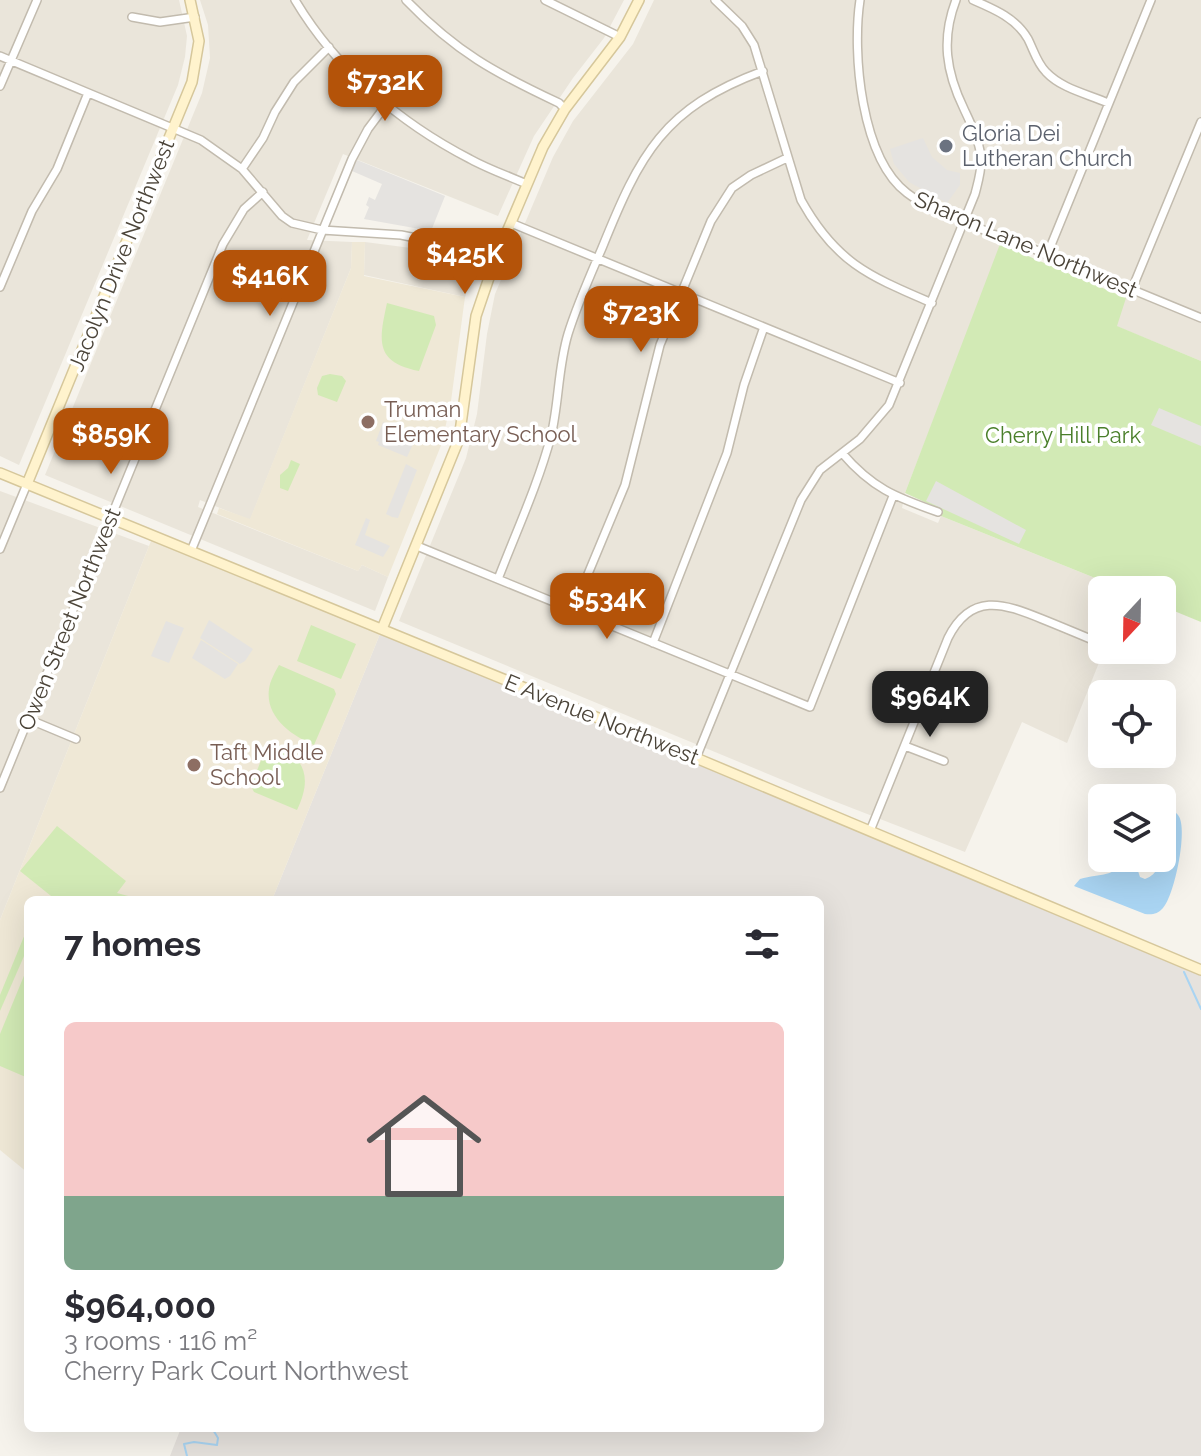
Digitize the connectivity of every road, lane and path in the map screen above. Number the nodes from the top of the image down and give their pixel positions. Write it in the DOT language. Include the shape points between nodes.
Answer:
graph roads {
  1 [pos="37,0"];
  2 [pos="190,0"];
  3 [pos="295,0"];
  4 [pos="406,0"];
  5 [pos="545,0"];
  6 [pos="639,0"];
  7 [pos="715,0"];
  8 [pos="860,0"];
  9 [pos="956,0"];
  10 [pos="973,0"];
  11 [pos="1151,0"];
  12 [pos="132,17"];
  13 [pos="195,17"];
  14 [pos="620,37"];
  15 [pos="329,47"];
  16 [pos="0,56"];
  17 [pos="10,61"];
  18 [pos="763,71"];
  19 [pos="0,86"];
  20 [pos="88,93"];
  21 [pos="1108,103"];
  22 [pos="386,105"];
  23 [pos="565,109"];
  24 [pos="1201,122"];
  25 [pos="173,128"];
  26 [pos="787,158"];
  27 [pos="242,169"];
  28 [pos="527,184"];
  29 [pos="263,192"];
  30 [pos="965,222"];
  31 [pos="511,223"];
  32 [pos="322,230"];
  33 [pos="1047,255"];
  34 [pos="598,258"];
  35 [pos="495,260"];
  36 [pos="0,287"];
  37 [pos="1132,289"];
  38 [pos="681,293"];
  39 [pos="932,303"];
  40 [pos="1201,318"];
  41 [pos="764,327"];
  42 [pos="900,383"];
  43 [pos="842,453"];
  44 [pos="0,473"];
  45 [pos="27,484"];
  46 [pos="893,496"];
  47 [pos="938,512"];
  48 [pos="110,518"];
  49 [pos="417,546"];
  50 [pos="0,549"];
  51 [pos="191,551"];
  52 [pos="498,579"];
  53 [pos="573,610"];
  54 [pos="382,629"];
  55 [pos="1088,638"];
  56 [pos="653,643"];
  57 [pos="730,675"];
  58 [pos="28,719"];
  59 [pos="76,739"];
  60 [pos="905,746"];
  61 [pos="696,758"];
  62 [pos="944,761"];
  63 [pos="2,778"];
  64 [pos="0,788"];
  65 [pos="870,831"];
  66 [pos="1201,970"];
  1 -- 17 [label="street"];
  2 -- 13 [label="street, Jacolyn Drive Northwest"];
  3 -- 15 [label="street"];
  4 -- 23 [label="street" via="493,72"];
  5 -- 14 [label="street"];
  6 -- 14 [label="street"];
  7 -- 18 [label="street" via="742,26"];
  8 -- 30 [label="street, Sharon Lane Northwest" via="859,71 877,149 904,191"];
  9 -- 30 [label="street" via="945,47 948,67 981,158"];
  10 -- 21 [label="street" via="1003,13 1031,35 1036,59 1053,78"];
  11 -- 21 [label="street"];
  12 -- 13 [label="street" via="160,22"];
  13 -- 25 [label="street, Jacolyn Drive Northwest" via="195,72"];
  14 -- 23 [label="street"];
  15 -- 22 [label="street"];
  15 -- 27 [label="street" via="294,82"];
  16 -- 17 [label="street"];
  17 -- 19 [label="street"];
  17 -- 20 [label="street"];
  18 -- 26 [label="street"];
  18 -- 34 [label="street" via="710,94 659,137 628,185"];
  20 -- 25 [label="street"];
  20 -- 36 [label="street"];
  21 -- 33 [label="street"];
  22 -- 28 [label="street" via="471,160"];
  22 -- 32 [label="street" via="359,144"];
  23 -- 28 [label="street"];
  24 -- 37 [label="street"];
  25 -- 27 [label="street"];
  25 -- 45 [label="street, Jacolyn Drive Northwest"];
  26 -- 38 [label="street" via="732,188 711,221"];
  26 -- 39 [label="street" via="801,200 826,240 874,278"];
  27 -- 29 [label="street"];
  28 -- 31 [label="street"];
  29 -- 32 [label="street" via="292,223"];
  29 -- 48 [label="street, Owen Street Northwest" via="244,209 228,235"];
  30 -- 33 [label="street, Sharon Lane Northwest"];
  30 -- 39 [label="street"];
  31 -- 34 [label="street"];
  31 -- 35 [label="street"];
  32 -- 35 [label="street" via="401,235"];
  32 -- 51 [label="street"];
  33 -- 37 [label="street, Sharon Lane Northwest"];
  34 -- 38 [label="street"];
  34 -- 52 [label="street" via="568,333 542,468"];
  35 -- 49 [label="street" via="476,316 459,439"];
  37 -- 40 [label="street, Sharon Lane Northwest"];
  38 -- 41 [label="street"];
  38 -- 53 [label="street" via="660,345 625,485"];
  39 -- 42 [label="street"];
  41 -- 42 [label="street"];
  41 -- 56 [label="street" via="727,453"];
  42 -- 43 [label="street" via="873,426"];
  43 -- 46 [label="street" via="868,481"];
  43 -- 57 [label="street" via="820,470 801,500"];
  44 -- 45 [label="street, E Avenue Northwest"];
  45 -- 48 [label="street, E Avenue Northwest"];
  45 -- 50 [label="street, Jacolyn Drive Northwest"];
  46 -- 47 [label="street"];
  46 -- 57 [label="street" via="810,707"];
  48 -- 51 [label="street, E Avenue Northwest"];
  48 -- 58 [label="street, Owen Street Northwest"];
  49 -- 52 [label="street"];
  49 -- 54 [label="street"];
  51 -- 54 [label="street, E Avenue Northwest"];
  52 -- 53 [label="street"];
  53 -- 56 [label="street"];
  54 -- 61 [label="street, E Avenue Northwest"];
  55 -- 60 [label="street" via="1014,607 976,608 954,626"];
  56 -- 57 [label="street"];
  57 -- 61 [label="street"];
  58 -- 59 [label="street"];
  58 -- 63 [label="street, Owen Street Northwest"];
  60 -- 62 [label="street"];
  60 -- 65 [label="street"];
  61 -- 65 [label="street, E Avenue Northwest"];
  63 -- 64 [label="street, Owen Street Northwest"];
  65 -- 66 [label="street, E Avenue Northwest"];
}
